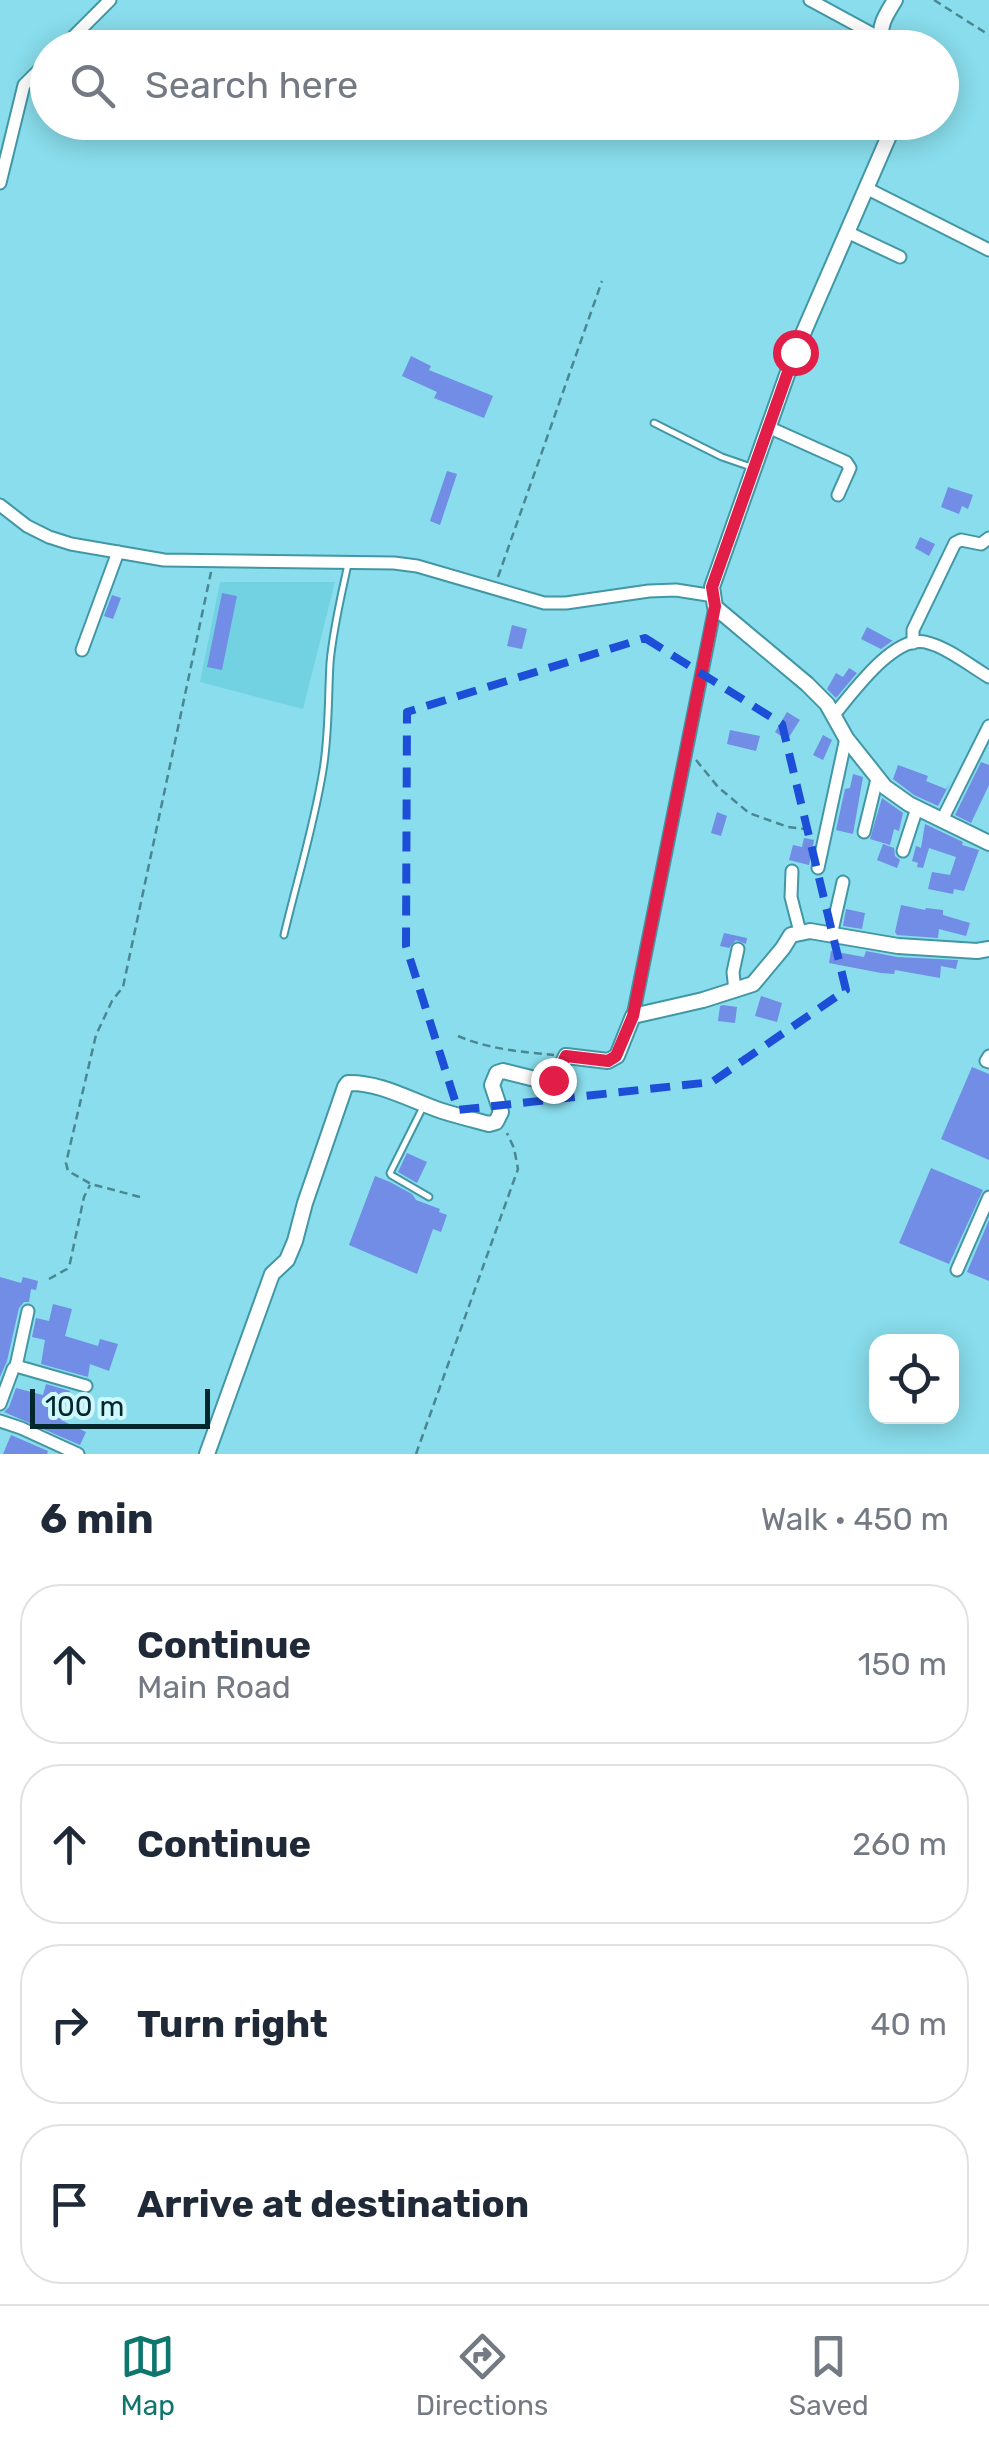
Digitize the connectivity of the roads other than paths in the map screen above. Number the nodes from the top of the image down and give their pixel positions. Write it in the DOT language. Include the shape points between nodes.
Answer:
graph roads {
  1 [pos="110,0"];
  2 [pos="810,0"];
  3 [pos="895,0"];
  4 [pos="80,30"];
  5 [pos="863,30"];
  6 [pos="883,30"];
  7 [pos="30,78"];
  8 [pos="887,140"];
  9 [pos="0,184"];
  10 [pos="866,188"];
  11 [pos="847,232"];
  12 [pos="989,250"];
  13 [pos="900,257"];
  14 [pos="654,423"];
  15 [pos="768,427"];
  16 [pos="754,468"];
  17 [pos="838,495"];
  18 [pos="0,505"];
  19 [pos="986,543"];
  20 [pos="118,552"];
  21 [pos="348,562"];
  22 [pos="714,601"];
  23 [pos="913,643"];
  24 [pos="82,650"];
  25 [pos="989,676"];
  26 [pos="833,716"];
  27 [pos="989,726"];
  28 [pos="846,738"];
  29 [pos="878,779"];
  30 [pos="917,808"];
  31 [pos="942,820"];
  32 [pos="864,832"];
  33 [pos="989,843"];
  34 [pos="903,851"];
  35 [pos="818,868"];
  36 [pos="792,871"];
  37 [pos="843,882"];
  38 [pos="800,932"];
  39 [pos="284,934"];
  40 [pos="831,935"];
  41 [pos="738,949"];
  42 [pos="989,949"];
  43 [pos="735,991"];
  44 [pos="633,1016"];
  45 [pos="424,1104"];
  46 [pos="430,1197"];
  47 [pos="989,1197"];
  48 [pos="957,1270"];
  49 [pos="28,1311"];
  50 [pos="16,1366"];
  51 [pos="86,1386"];
  52 [pos="0,1404"];
  53 [pos="0,1422"];
  54 [pos="78,1454"];
  55 [pos="207,1454"];
  1 -- 4 [label="street"];
  2 -- 5 [label="street"];
  3 -- 6 [label="street"];
  7 -- 9 [label="street"];
  8 -- 10 [label="street"];
  10 -- 11 [label="street"];
  10 -- 12 [label="street"];
  11 -- 13 [label="street"];
  11 -- 15 [label="street"];
  14 -- 16 [label="lane"];
  15 -- 16 [label="street"];
  15 -- 17 [label="street" via="846,462 850,468"];
  16 -- 22 [label="street" via="712,587"];
  18 -- 20 [label="street" via="48,538"];
  19 -- 23 [label="street" via="956,543 913,630"];
  20 -- 21 [label="street" via="164,560"];
  20 -- 24 [label="street"];
  21 -- 22 [label="street" via="417,566 544,602 676,590"];
  21 -- 39 [label="lane" via="334,629 323,770"];
  22 -- 26 [label="street"];
  22 -- 44 [label="street"];
  23 -- 25 [label="street" via="926,642"];
  23 -- 26 [label="street" via="892,653"];
  26 -- 28 [label="street"];
  27 -- 31 [label="street"];
  28 -- 29 [label="street"];
  28 -- 35 [label="street"];
  29 -- 30 [label="street"];
  29 -- 32 [label="street"];
  30 -- 31 [label="street"];
  30 -- 34 [label="street"];
  31 -- 33 [label="street"];
  36 -- 38 [label="street"];
  37 -- 40 [label="street"];
  38 -- 40 [label="street"];
  38 -- 43 [label="street" via="752,984"];
  40 -- 42 [label="street" via="898,946"];
  41 -- 43 [label="street"];
  43 -- 44 [label="street"];
  44 -- 45 [label="street" via="608,1061 566,1056 547,1082 497,1073 492,1085 500,1118 490,1124"];
  45 -- 46 [label="lane" via="390,1173"];
  45 -- 55 [label="street" via="354,1082 345,1087 296,1241 272,1274"];
  47 -- 48 [label="street"];
  49 -- 50 [label="street"];
  50 -- 51 [label="street"];
  50 -- 52 [label="street"];
  53 -- 54 [label="street"];
}
